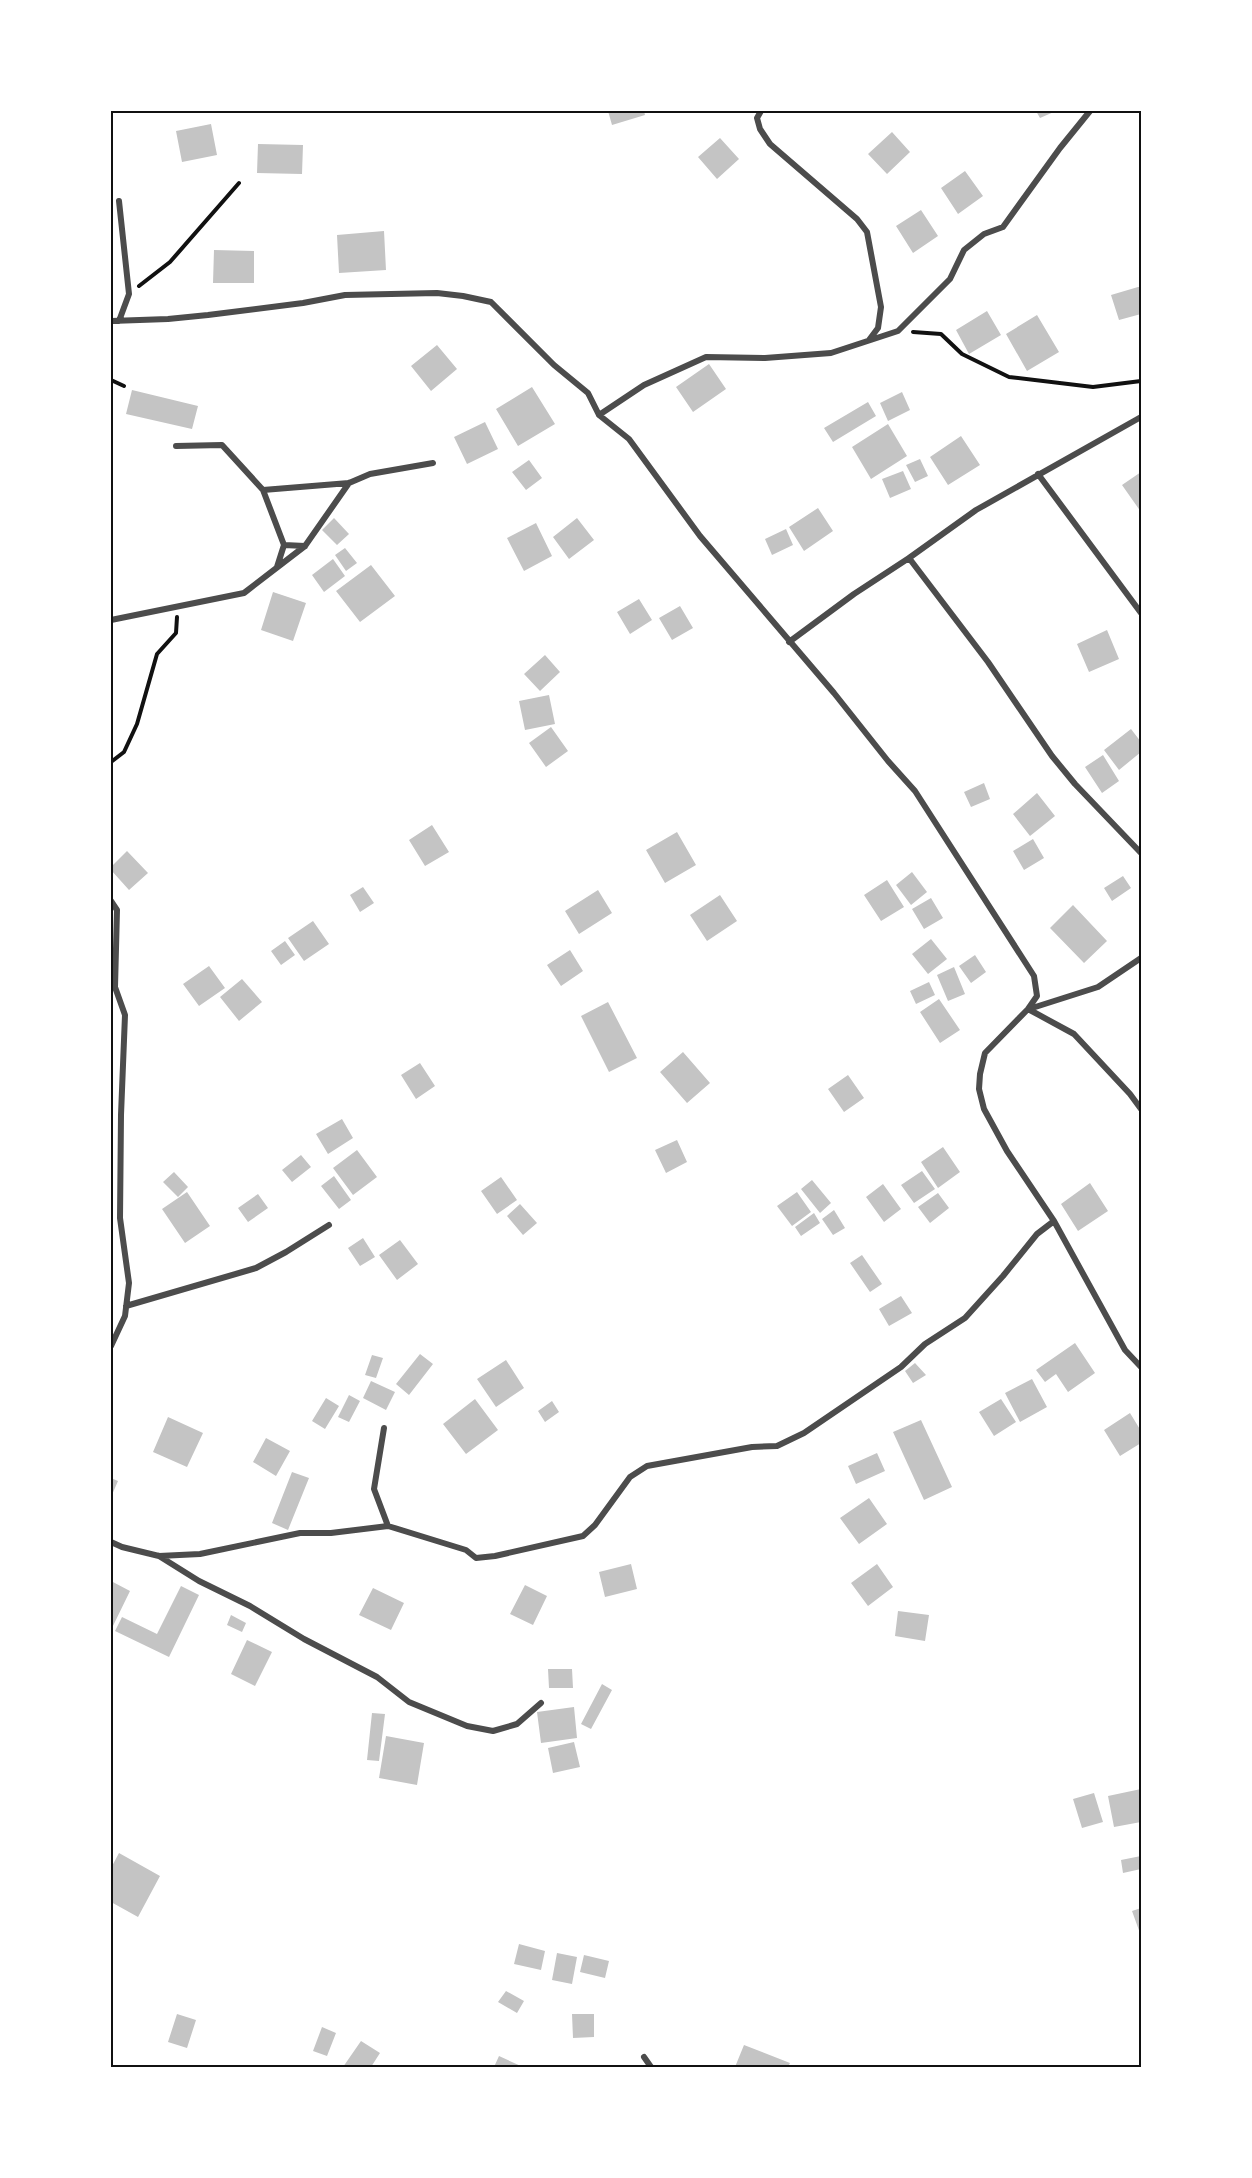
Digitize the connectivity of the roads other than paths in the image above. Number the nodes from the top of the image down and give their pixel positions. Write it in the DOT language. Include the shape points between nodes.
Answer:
graph roads {
  1 [pos="750,111"];
  2 [pos="761,111"];
  3 [pos="1090,111"];
  4 [pos="757,115"];
  5 [pos="118,201"];
  6 [pos="111,321"];
  7 [pos="119,321"];
  8 [pos="868,341"];
  9 [pos="599,415"];
  10 [pos="1141,417"];
  11 [pos="176,446"];
  12 [pos="434,463"];
  13 [pos="1038,474"];
  14 [pos="350,483"];
  15 [pos="263,490"];
  16 [pos="284,545"];
  17 [pos="304,546"];
  18 [pos="909,558"];
  19 [pos="277,568"];
  20 [pos="1141,613"];
  21 [pos="111,620"];
  22 [pos="789,642"];
  23 [pos="1141,853"];
  24 [pos="111,901"];
  25 [pos="1141,958"];
  26 [pos="1029,1009"];
  27 [pos="1141,1109"];
  28 [pos="1054,1221"];
  29 [pos="329,1225"];
  30 [pos="126,1306"];
  31 [pos="111,1346"];
  32 [pos="1141,1366"];
  33 [pos="384,1428"];
  34 [pos="388,1526"];
  35 [pos="111,1542"];
  36 [pos="159,1556"];
  37 [pos="541,1703"];
  38 [pos="644,2057"];
  39 [pos="651,2067"];
  1 -- 4 [label="street"];
  2 -- 4 [label="street"];
  3 -- 8 [label="street" via="1003,227 984,234 964,250 950,279 898,331"];
  4 -- 8 [label="street" via="770,144 867,232 881,307 878,328"];
  5 -- 7 [label="street" via="129,294"];
  6 -- 7 [label="street"];
  7 -- 9 [label="street" via="208,315 345,295 464,296 491,302 588,393"];
  8 -- 9 [label="street" via="812,355 706,357 644,385"];
  9 -- 22 [label="street" via="629,439 700,536"];
  10 -- 13 [label="street"];
  11 -- 15 [label="street" via="222,445"];
  12 -- 14 [label="street" via="370,474"];
  13 -- 18 [label="street" via="976,510"];
  13 -- 20 [label="street"];
  14 -- 15 [label="street"];
  14 -- 17 [label="street"];
  15 -- 16 [label="street"];
  16 -- 17 [label="street"];
  16 -- 19 [label="street"];
  17 -- 19 [label="street"];
  18 -- 22 [label="street"];
  18 -- 23 [label="street" via="988,662 1052,756"];
  19 -- 21 [label="street" via="244,593"];
  22 -- 26 [label="street" via="915,791 977,885 1034,976 1037,996"];
  24 -- 30 [label="street" via="117,910 115,987 125,1015 120,1218 129,1283"];
  25 -- 26 [label="street" via="1098,987"];
  26 -- 27 [label="street" via="1074,1035"];
  26 -- 28 [label="street" via="985,1053 979,1089 984,1109 1007,1151"];
  28 -- 32 [label="street" via="1125,1350"];
  28 -- 34 [label="street" via="1037,1234 965,1318 804,1433 777,1446 647,1466 630,1477 583,1536 476,1558 466,1550"];
  29 -- 30 [label="street" via="256,1268"];
  30 -- 31 [label="street"];
  33 -- 34 [label="street" via="374,1489"];
  34 -- 36 [label="street" via="300,1533 200,1554"];
  35 -- 36 [label="street"];
  36 -- 37 [label="street" via="377,1677 409,1702 467,1726 493,1731 517,1724"];
  38 -- 39 [label="street"];
}
